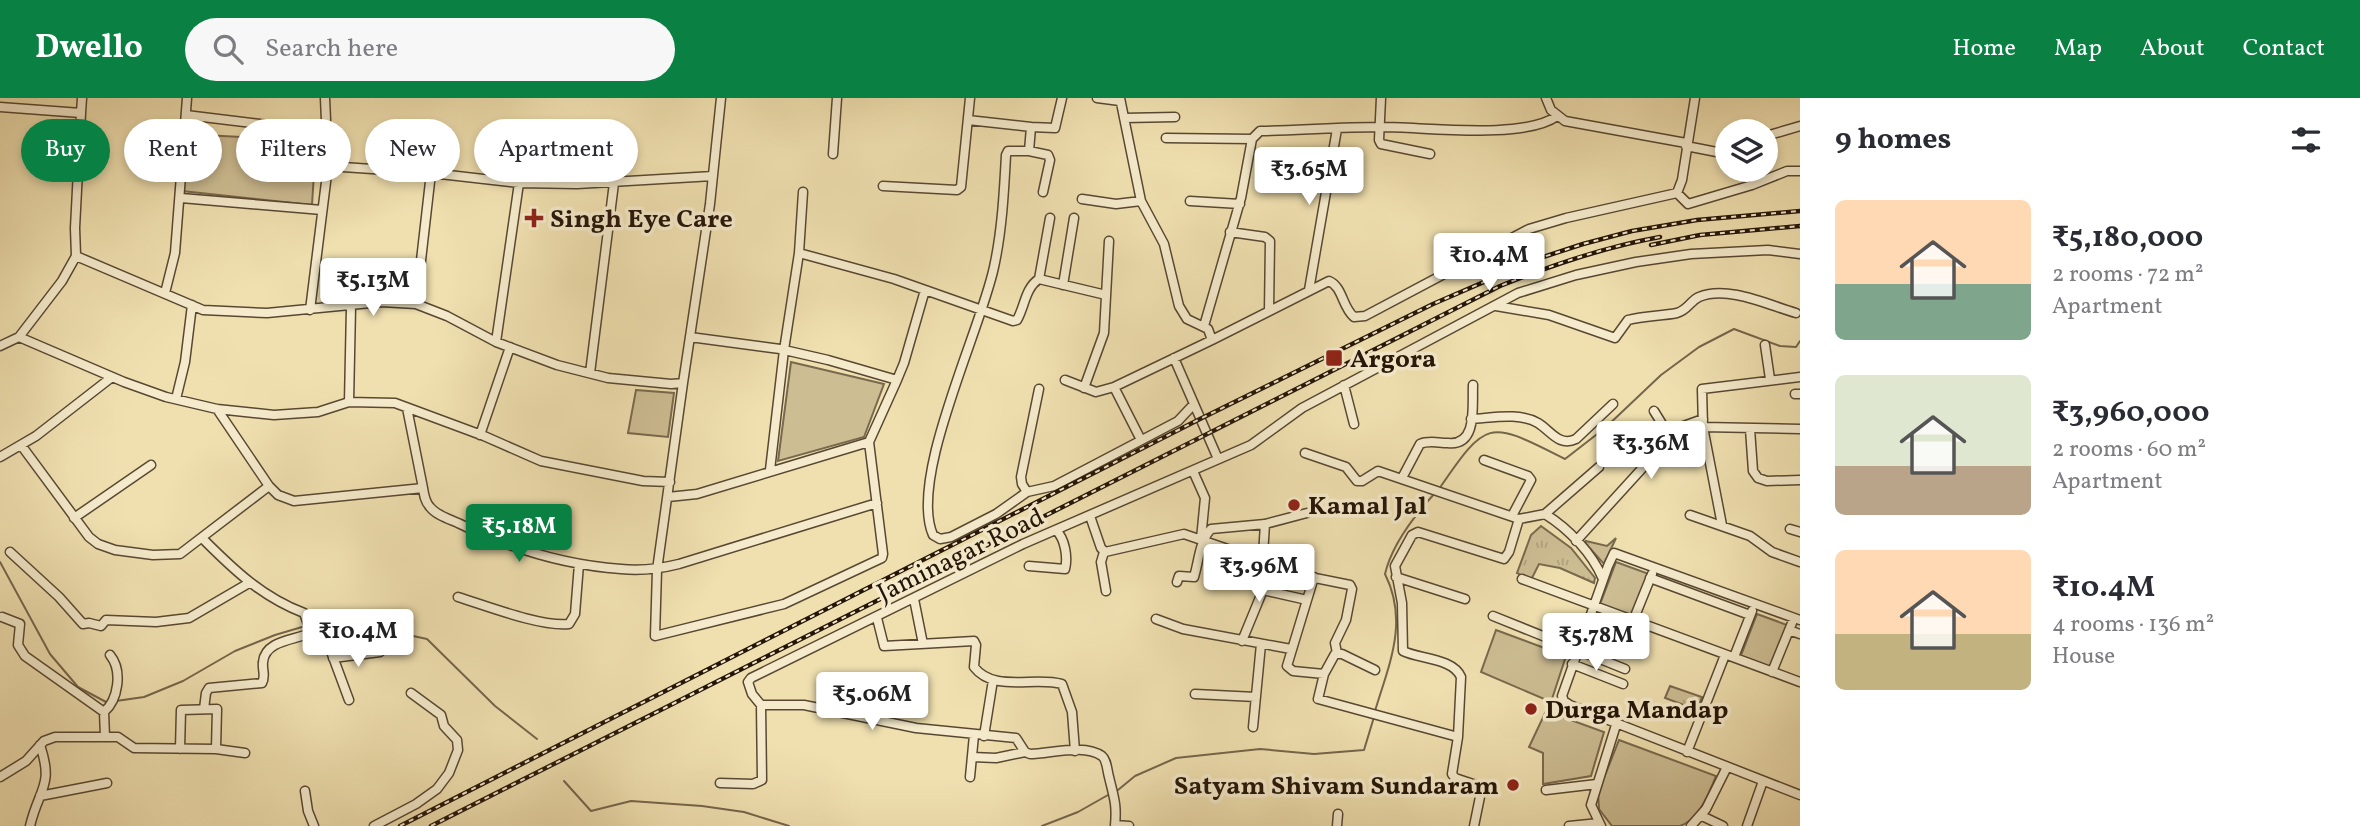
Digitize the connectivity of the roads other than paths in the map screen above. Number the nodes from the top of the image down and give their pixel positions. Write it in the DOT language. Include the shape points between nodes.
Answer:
graph roads {
  1 [pos="82,98"];
  2 [pos="187,98"];
  3 [pos="325,98"];
  4 [pos="721,98"];
  5 [pos="837,98"];
  6 [pos="970,98"];
  7 [pos="1062,98"];
  8 [pos="1097,98"];
  9 [pos="1381,98"];
  10 [pos="1546,98"];
  11 [pos="1695,98"];
  12 [pos="1120,99"];
  13 [pos="0,107"];
  14 [pos="80,113"];
  15 [pos="186,115"];
  16 [pos="1557,116"];
  17 [pos="1175,117"];
  18 [pos="1124,118"];
  19 [pos="326,119"];
  20 [pos="968,120"];
  21 [pos="236,121"];
  22 [pos="1800,126"];
  23 [pos="1031,127"];
  24 [pos="1380,127"];
  25 [pos="1337,129"];
  26 [pos="1778,132"];
  27 [pos="1166,138"];
  28 [pos="1252,139"];
  29 [pos="1686,145"];
  30 [pos="1029,150"];
  31 [pos="1715,151"];
  32 [pos="833,154"];
  33 [pos="1430,154"];
  34 [pos="1800,171"];
  35 [pos="460,176"];
  36 [pos="713,176"];
  37 [pos="326,182"];
  38 [pos="430,182"];
  39 [pos="519,183"];
  40 [pos="614,183"];
  41 [pos="883,186"];
  42 [pos="803,192"];
  43 [pos="1043,192"];
  44 [pos="1677,193"];
  45 [pos="181,198"];
  46 [pos="1082,199"];
  47 [pos="1142,201"];
  48 [pos="1190,201"];
  49 [pos="1240,204"];
  50 [pos="322,210"];
  51 [pos="1050,218"];
  52 [pos="1074,218"];
  53 [pos="1230,232"];
  54 [pos="1109,241"];
  55 [pos="799,253"];
  56 [pos="1800,254"];
  57 [pos="76,256"];
  58 [pos="1039,279"];
  59 [pos="1063,285"];
  60 [pos="925,290"];
  61 [pos="1309,290"];
  62 [pos="165,293"];
  63 [pos="1106,295"];
  64 [pos="416,304"];
  65 [pos="192,305"];
  66 [pos="1496,306"];
  67 [pos="351,307"];
  68 [pos="980,309"];
  69 [pos="310,310"];
  70 [pos="1269,311"];
  71 [pos="1796,313"];
  72 [pos="1204,326"];
  73 [pos="19,337"];
  74 [pos="690,337"];
  75 [pos="1212,340"];
  76 [pos="496,342"];
  77 [pos="1765,345"];
  78 [pos="0,346"];
  79 [pos="510,347"];
  80 [pos="784,350"];
  81 [pos="1175,358"];
  82 [pos="590,373"];
  83 [pos="112,377"];
  84 [pos="1800,377"];
  85 [pos="1770,379"];
  86 [pos="897,380"];
  87 [pos="1065,380"];
  88 [pos="683,383"];
  89 [pos="1345,385"];
  90 [pos="1473,385"];
  91 [pos="1114,387"];
  92 [pos="1084,388"];
  93 [pos="1039,389"];
  94 [pos="176,399"];
  95 [pos="349,402"];
  96 [pos="1194,404"];
  97 [pos="1613,404"];
  98 [pos="407,408"];
  99 [pos="217,410"];
  100 [pos="1654,411"];
  101 [pos="1471,419"];
  102 [pos="1703,423"];
  103 [pos="1354,424"];
  104 [pos="1750,429"];
  105 [pos="1800,429"];
  106 [pos="1667,432"];
  107 [pos="480,435"];
  108 [pos="1141,440"];
  109 [pos="869,442"];
  110 [pos="21,444"];
  111 [pos="1305,453"];
  112 [pos="0,457"];
  113 [pos="1219,459"];
  114 [pos="1484,460"];
  115 [pos="151,465"];
  116 [pos="1599,467"];
  117 [pos="771,470"];
  118 [pos="1193,471"];
  119 [pos="1402,478"];
  120 [pos="1800,480"];
  121 [pos="670,482"];
  122 [pos="269,486"];
  123 [pos="423,488"];
  124 [pos="1027,492"];
  125 [pos="668,497"];
  126 [pos="877,503"];
  127 [pos="1307,513"];
  128 [pos="1545,514"];
  129 [pos="1690,515"];
  130 [pos="1090,516"];
  131 [pos="74,518"];
  132 [pos="1516,518"];
  133 [pos="1265,524"];
  134 [pos="1722,525"];
  135 [pos="1790,529"];
  136 [pos="1056,530"];
  137 [pos="1800,532"];
  138 [pos="203,538"];
  139 [pos="1202,540"];
  140 [pos="1576,541"];
  141 [pos="10,552"];
  142 [pos="1104,552"];
  143 [pos="1264,560"];
  144 [pos="1800,562"];
  145 [pos="579,564"];
  146 [pos="1029,566"];
  147 [pos="1654,568"];
  148 [pos="657,570"];
  149 [pos="1314,577"];
  150 [pos="1396,577"];
  151 [pos="1650,578"];
  152 [pos="1522,579"];
  153 [pos="1603,579"];
  154 [pos="1177,582"];
  155 [pos="249,583"];
  156 [pos="1263,590"];
  157 [pos="1107,591"];
  158 [pos="458,597"];
  159 [pos="914,599"];
  160 [pos="1465,599"];
  161 [pos="1307,600"];
  162 [pos="1755,604"];
  163 [pos="1595,606"];
  164 [pos="1750,615"];
  165 [pos="1493,616"];
  166 [pos="2,617"];
  167 [pos="877,618"];
  168 [pos="1156,619"];
  169 [pos="1797,619"];
  170 [pos="308,620"];
  171 [pos="351,620"];
  172 [pos="1633,621"];
  173 [pos="1789,629"];
  174 [pos="310,630"];
  175 [pos="1800,634"];
  176 [pos="1242,641"];
  177 [pos="923,644"];
  178 [pos="1261,644"];
  179 [pos="1291,649"];
  180 [pos="1577,651"];
  181 [pos="380,652"];
  182 [pos="1337,653"];
  183 [pos="110,655"];
  184 [pos="1729,656"];
  185 [pos="333,658"];
  186 [pos="1572,664"];
  187 [pos="1625,668"];
  188 [pos="1375,670"];
  189 [pos="1772,672"];
  190 [pos="1324,674"];
  191 [pos="993,680"];
  192 [pos="1800,682"];
  193 [pos="1623,684"];
  194 [pos="411,693"];
  195 [pos="1195,694"];
  196 [pos="1256,697"];
  197 [pos="349,701"];
  198 [pos="761,705"];
  199 [pos="204,709"];
  200 [pos="106,710"];
  201 [pos="1616,725"];
  202 [pos="1254,727"];
  203 [pos="974,735"];
  204 [pos="984,736"];
  205 [pos="105,737"];
  206 [pos="1458,737"];
  207 [pos="40,745"];
  208 [pos="180,749"];
  209 [pos="216,749"];
  210 [pos="1075,751"];
  211 [pos="1025,752"];
  212 [pos="1688,752"];
  213 [pos="246,753"];
  214 [pos="972,757"];
  215 [pos="1727,767"];
  216 [pos="0,777"];
  217 [pos="970,777"];
  218 [pos="1763,781"];
  219 [pos="107,783"];
  220 [pos="720,783"];
  221 [pos="1597,784"];
  222 [pos="1546,790"];
  223 [pos="305,791"];
  224 [pos="1799,793"];
  225 [pos="40,796"];
  226 [pos="1338,814"];
  227 [pos="1698,822"];
  228 [pos="1600,824"];
  229 [pos="1115,825"];
  230 [pos="30,826"];
  231 [pos="314,826"];
  232 [pos="374,826"];
  233 [pos="1129,826"];
  234 [pos="1337,826"];
  235 [pos="1474,826"];
  236 [pos="1569,826"];
  237 [pos="1723,826"];
  238 [pos="1747,826"];
  1 -- 14 [label="street"];
  2 -- 15 [label="street"];
  3 -- 19 [label="street"];
  4 -- 36 [label="street"];
  5 -- 32 [label="street"];
  6 -- 20 [label="street"];
  7 -- 23 [label="street" via="1055,128"];
  8 -- 12 [label="street"];
  9 -- 24 [label="street"];
  10 -- 16 [label="street"];
  11 -- 29 [label="street"];
  12 -- 18 [label="street"];
  13 -- 14 [label="street"];
  14 -- 57 [label="street"];
  15 -- 21 [label="street"];
  15 -- 45 [label="street"];
  16 -- 24 [label="street" via="1528,127"];
  16 -- 29 [label="street" via="1579,125"];
  17 -- 18 [label="street"];
  18 -- 47 [label="street"];
  20 -- 23 [label="street"];
  20 -- 41 [label="street" via="961,187"];
  22 -- 26 [label="street"];
  23 -- 30 [label="street"];
  24 -- 25 [label="street"];
  24 -- 33 [label="street" via="1381,144"];
  25 -- 28 [label="street" via="1259,131"];
  25 -- 61 [label="street"];
  27 -- 28 [label="street"];
  28 -- 49 [label="street"];
  29 -- 31 [label="street"];
  29 -- 44 [label="street"];
  30 -- 43 [label="street" via="1048,155"];
  30 -- 68 [label="street" via="1006,155 996,256"];
  34 -- 44 [label="street" via="1787,171 1688,204"];
  35 -- 39 [label="street"];
  36 -- 40 [label="street"];
  36 -- 74 [label="street"];
  37 -- 50 [label="street"];
  38 -- 64 [label="street"];
  39 -- 40 [label="street"];
  39 -- 76 [label="street"];
  40 -- 82 [label="street"];
  42 -- 55 [label="street"];
  44 -- 61 [label="street" via="1529,229 1365,316 1349,313 1334,282"];
  45 -- 50 [label="street"];
  45 -- 62 [label="street"];
  46 -- 47 [label="street" via="1116,204"];
  47 -- 72 [label="street" via="1164,244 1183,314"];
  48 -- 49 [label="street"];
  49 -- 53 [label="street"];
  50 -- 69 [label="street"];
  51 -- 58 [label="street"];
  52 -- 59 [label="street"];
  53 -- 70 [label="street" via="1270,241"];
  53 -- 72 [label="street"];
  54 -- 63 [label="street"];
  55 -- 60 [label="street"];
  55 -- 80 [label="street"];
  56 -- 66 [label="street, Jaminagar Road" via="1768,250 1636,262 1518,293"];
  57 -- 62 [label="street"];
  57 -- 73 [label="street"];
  58 -- 59 [label="street"];
  58 -- 68 [label="street" via="1029,288 1017,320"];
  59 -- 63 [label="street"];
  60 -- 68 [label="street"];
  60 -- 86 [label="street"];
  61 -- 70 [label="street"];
  62 -- 65 [label="street"];
  63 -- 92 [label="street" via="1104,333"];
  64 -- 67 [label="street" via="381,302"];
  64 -- 76 [label="street"];
  65 -- 69 [label="street" via="238,313"];
  65 -- 94 [label="street"];
  66 -- 71 [label="street" via="1549,316 1615,338 1628,320 1678,313 1700,297 1716,294 1740,296"];
  66 -- 89 [label="street, Jaminagar Road"];
  67 -- 69 [label="street"];
  67 -- 95 [label="street"];
  68 -- 124 [label="street" via="937,446 928,509 931,529 938,539 951,537"];
  70 -- 75 [label="street"];
  72 -- 75 [label="street"];
  73 -- 78 [label="street"];
  73 -- 83 [label="street"];
  74 -- 80 [label="street"];
  74 -- 88 [label="street"];
  75 -- 81 [label="street"];
  76 -- 79 [label="street"];
  77 -- 85 [label="street"];
  79 -- 82 [label="street"];
  79 -- 107 [label="street"];
  80 -- 86 [label="street"];
  80 -- 117 [label="street"];
  81 -- 91 [label="street"];
  81 -- 96 [label="street"];
  82 -- 88 [label="street"];
  83 -- 94 [label="street"];
  83 -- 110 [label="street"];
  84 -- 85 [label="street"];
  85 -- 102 [label="street" via="1702,389"];
  86 -- 109 [label="street"];
  87 -- 92 [label="street"];
  88 -- 121 [label="street"];
  89 -- 103 [label="street"];
  89 -- 113 [label="street, Jaminagar Road"];
  90 -- 101 [label="street"];
  91 -- 92 [label="street" via="1096,392"];
  91 -- 108 [label="street"];
  93 -- 124 [label="street" via="1021,477"];
  94 -- 99 [label="street"];
  95 -- 98 [label="street" via="395,403"];
  95 -- 99 [label="street" via="318,412 274,415"];
  96 -- 108 [label="street" via="1178,421"];
  96 -- 113 [label="street"];
  97 -- 101 [label="street" via="1570,442 1529,419"];
  98 -- 107 [label="street"];
  98 -- 123 [label="street"];
  99 -- 122 [label="street"];
  100 -- 106 [label="street"];
  101 -- 119 [label="street" via="1461,443 1420,444"];
  102 -- 104 [label="street"];
  102 -- 106 [label="street"];
  102 -- 134 [label="street"];
  104 -- 105 [label="street"];
  104 -- 120 [label="street" via="1753,471 1758,478"];
  106 -- 140 [label="street" via="1668,440"];
  107 -- 121 [label="street" via="541,461"];
  108 -- 124 [label="street" via="1054,486"];
  109 -- 117 [label="street"];
  109 -- 126 [label="street"];
  110 -- 112 [label="street"];
  110 -- 131 [label="street"];
  111 -- 119 [label="street" via="1341,465 1357,481 1378,471"];
  113 -- 118 [label="street, Jaminagar Road"];
  114 -- 132 [label="street" via="1531,480"];
  115 -- 131 [label="street"];
  116 -- 128 [label="street"];
  117 -- 125 [label="street" via="697,494"];
  118 -- 130 [label="street, Jaminagar Road"];
  118 -- 139 [label="street" via="1205,498"];
  119 -- 132 [label="street"];
  121 -- 125 [label="street"];
  122 -- 123 [label="street" via="295,501"];
  122 -- 138 [label="street"];
  123 -- 145 [label="street" via="425,500 435,512 523,550"];
  125 -- 148 [label="street"];
  126 -- 148 [label="street"];
  126 -- 148 [label="street" via="882,558 784,604 656,636"];
  127 -- 133 [label="street"];
  128 -- 132 [label="street"];
  128 -- 140 [label="street"];
  129 -- 134 [label="street"];
  130 -- 136 [label="street, Jaminagar Road"];
  130 -- 142 [label="street"];
  131 -- 138 [label="street" via="93,541 115,550 174,555"];
  132 -- 150 [label="street" via="1509,552 1502,560 1416,532 1396,562"];
  133 -- 139 [label="street" via="1215,528"];
  133 -- 143 [label="street"];
  134 -- 144 [label="street"];
  135 -- 137 [label="street"];
  136 -- 146 [label="street" via="1063,542 1065,569"];
  136 -- 159 [label="street, Jaminagar Road"];
  138 -- 155 [label="street"];
  139 -- 142 [label="street" via="1181,534"];
  139 -- 143 [label="street"];
  139 -- 154 [label="street" via="1194,577 1179,576"];
  140 -- 153 [label="street" via="1597,564"];
  141 -- 155 [label="street" via="83,624 189,618"];
  142 -- 157 [label="street" via="1101,562"];
  143 -- 149 [label="street" via="1270,569"];
  143 -- 156 [label="street"];
  145 -- 148 [label="street"];
  145 -- 158 [label="street" via="575,614 569,624 524,617"];
  147 -- 151 [label="street"];
  147 -- 153 [label="street" via="1615,553"];
  147 -- 162 [label="street"];
  149 -- 161 [label="street"];
  149 -- 182 [label="street" via="1352,587 1350,608 1335,643"];
  150 -- 160 [label="street"];
  150 -- 206 [label="street" via="1403,611 1403,651 1460,673"];
  151 -- 164 [label="street"];
  151 -- 172 [label="street"];
  152 -- 163 [label="street"];
  153 -- 163 [label="street"];
  155 -- 170 [label="street" via="304,613"];
  156 -- 161 [label="street"];
  156 -- 176 [label="street"];
  159 -- 167 [label="street, Jaminagar Road"];
  159 -- 177 [label="street"];
  161 -- 179 [label="street"];
  162 -- 164 [label="street"];
  162 -- 169 [label="street"];
  163 -- 172 [label="street"];
  163 -- 180 [label="street"];
  164 -- 184 [label="street"];
  165 -- 180 [label="street"];
  166 -- 200 [label="street" via="20,624 18,645 25,656"];
  167 -- 177 [label="street" via="884,646"];
  167 -- 198 [label="street, Jaminagar Road" via="749,680"];
  168 -- 176 [label="street"];
  169 -- 173 [label="street"];
  170 -- 171 [label="street"];
  170 -- 174 [label="street"];
  172 -- 184 [label="street"];
  173 -- 175 [label="street"];
  173 -- 189 [label="street"];
  174 -- 185 [label="street" via="326,639"];
  174 -- 199 [label="street" via="266,651 262,684 209,688"];
  176 -- 178 [label="street"];
  177 -- 191 [label="street" via="976,643 974,667"];
  178 -- 179 [label="street"];
  178 -- 196 [label="street"];
  179 -- 190 [label="street" via="1290,670"];
  180 -- 186 [label="street"];
  180 -- 187 [label="street"];
  181 -- 185 [label="street"];
  182 -- 188 [label="street"];
  182 -- 190 [label="street"];
  183 -- 200 [label="street" via="117,667 115,691"];
  184 -- 189 [label="street"];
  184 -- 212 [label="street"];
  185 -- 197 [label="street"];
  186 -- 193 [label="street"];
  186 -- 201 [label="street" via="1562,692 1564,701"];
  189 -- 192 [label="street"];
  190 -- 206 [label="street" via="1318,699"];
  191 -- 204 [label="street"];
  191 -- 210 [label="street" via="1062,684 1072,712"];
  194 -- 232 [label="street" via="441,715 458,750 437,789"];
  195 -- 196 [label="street"];
  196 -- 202 [label="street"];
  198 -- 203 [label="street" via="804,705 907,727"];
  198 -- 220 [label="street" via="761,782"];
  199 -- 208 [label="street" via="181,710"];
  199 -- 209 [label="street" via="217,709"];
  200 -- 205 [label="street"];
  201 -- 212 [label="street"];
  201 -- 221 [label="street"];
  203 -- 204 [label="street"];
  203 -- 214 [label="street"];
  204 -- 211 [label="street" via="1019,739"];
  205 -- 207 [label="street" via="55,737"];
  205 -- 208 [label="street" via="120,738 134,748"];
  206 -- 235 [label="street" via="1453,777 1482,788"];
  207 -- 216 [label="street" via="26,761"];
  207 -- 225 [label="street" via="47,775"];
  208 -- 209 [label="street"];
  209 -- 213 [label="street"];
  210 -- 211 [label="street"];
  210 -- 229 [label="street" via="1104,759 1116,797"];
  211 -- 214 [label="street"];
  212 -- 215 [label="street"];
  214 -- 217 [label="street"];
  215 -- 218 [label="street"];
  215 -- 227 [label="street"];
  218 -- 224 [label="street"];
  218 -- 238 [label="street"];
  219 -- 225 [label="street"];
  221 -- 222 [label="street"];
  221 -- 228 [label="street" via="1591,805"];
  223 -- 231 [label="street"];
  225 -- 230 [label="street"];
  226 -- 234 [label="street"];
  227 -- 237 [label="street"];
  228 -- 236 [label="street"];
  229 -- 233 [label="street"];
}
